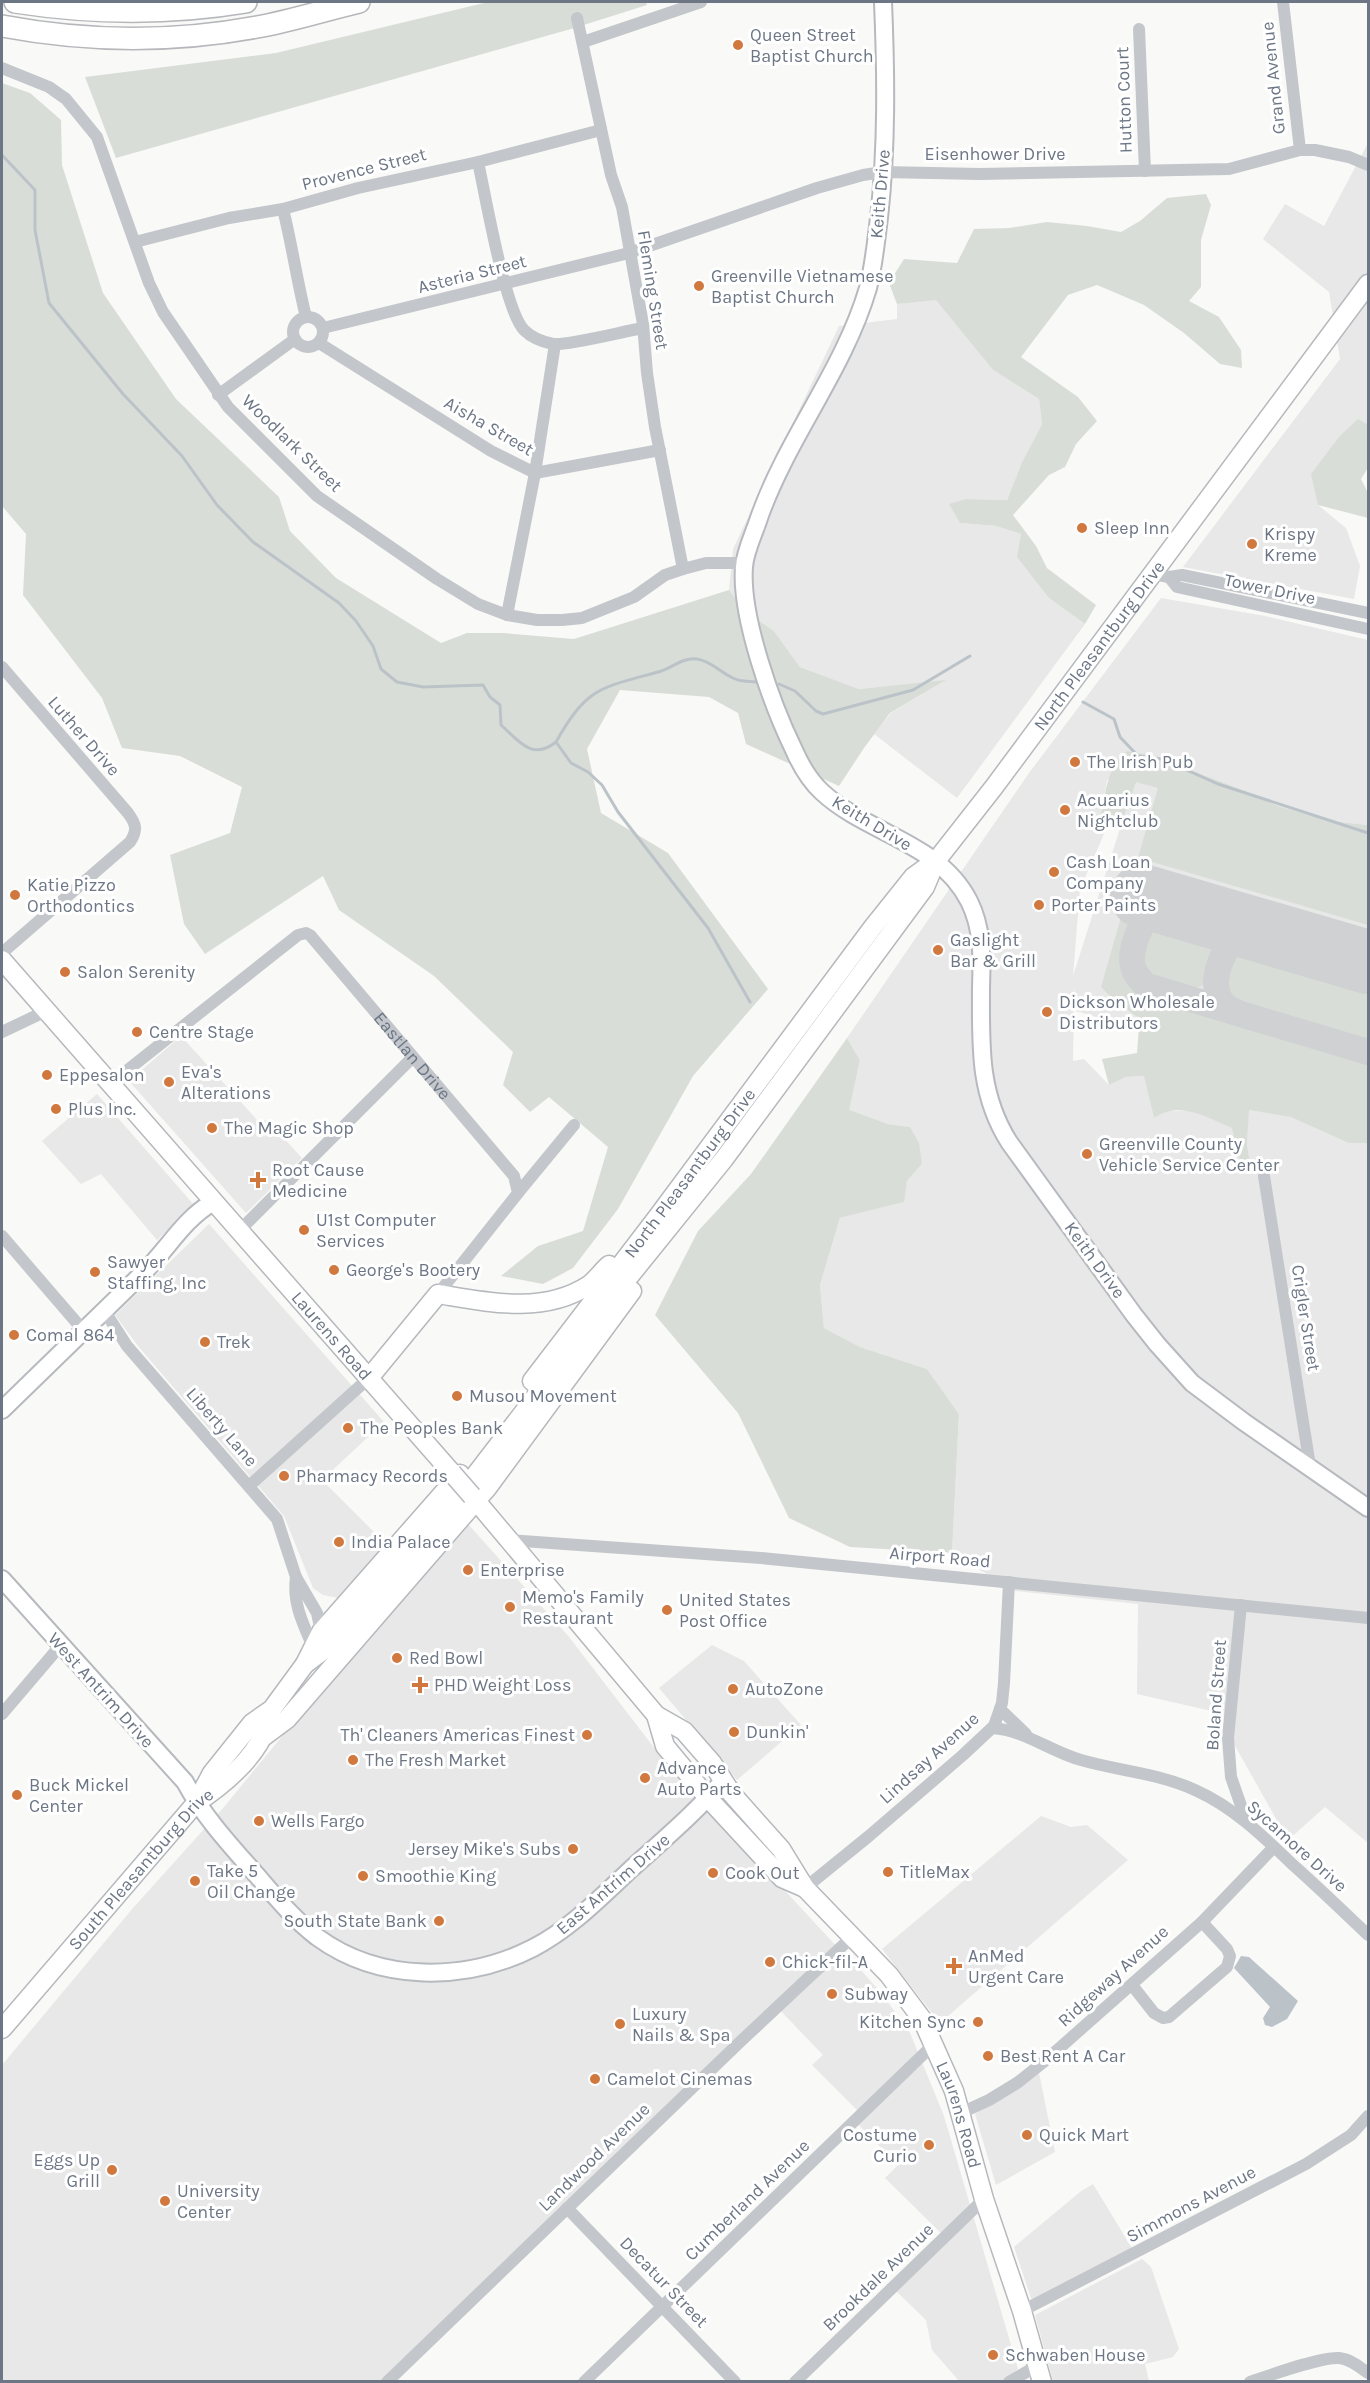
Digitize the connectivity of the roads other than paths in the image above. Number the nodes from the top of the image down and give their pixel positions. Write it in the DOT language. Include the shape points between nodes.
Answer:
graph roads {
  1 [pos="15,2"];
  2 [pos="246,2"];
  3 [pos="359,2"];
  4 [pos="702,2"];
  5 [pos="883,2"];
  6 [pos="1283,2"];
  7 [pos="577,18"];
  8 [pos="2,26"];
  9 [pos="1140,29"];
  10 [pos="583,42"];
  11 [pos="2,68"];
  12 [pos="601,130"];
  13 [pos="1300,150"];
  14 [pos="478,162"];
  15 [pos="1368,165"];
  16 [pos="1145,171"];
  17 [pos="884,172"];
  18 [pos="283,208"];
  19 [pos="135,242"];
  20 [pos="629,254"];
  21 [pos="505,284"];
  22 [pos="1368,284"];
  23 [pos="306,317"];
  24 [pos="323,328"];
  25 [pos="643,328"];
  26 [pos="296,339"];
  27 [pos="319,343"];
  28 [pos="555,344"];
  29 [pos="218,394"];
  30 [pos="660,450"];
  31 [pos="535,473"];
  32 [pos="744,563"];
  33 [pos="683,569"];
  34 [pos="1160,575"];
  35 [pos="1368,613"];
  36 [pos="507,615"];
  37 [pos="1368,628"];
  38 [pos="2,667"];
  39 [pos="6,681"];
  40 [pos="936,861"];
  41 [pos="2,953"];
  42 [pos="2,960"];
  43 [pos="46,1011"];
  44 [pos="2,1032"];
  45 [pos="413,1057"];
  46 [pos="110,1084"];
  47 [pos="748,1110"];
  48 [pos="574,1125"];
  49 [pos="1264,1176"];
  50 [pos="518,1193"];
  51 [pos="213,1202"];
  52 [pos="659,1215"];
  53 [pos="240,1230"];
  54 [pos="2,1236"];
  55 [pos="438,1294"];
  56 [pos="104,1310"];
  57 [pos="83,1330"];
  58 [pos="369,1378"];
  59 [pos="2,1410"];
  60 [pos="1310,1466"];
  61 [pos="249,1486"];
  62 [pos="463,1497"];
  63 [pos="1368,1508"];
  64 [pos="508,1540"];
  65 [pos="296,1577"];
  66 [pos="2,1579"];
  67 [pos="1008,1582"];
  68 [pos="1241,1605"];
  69 [pos="1368,1618"];
  70 [pos="323,1641"];
  71 [pos="60,1646"];
  72 [pos="272,1709"];
  73 [pos="1000,1709"];
  74 [pos="2,1714"];
  75 [pos="657,1715"];
  76 [pos="992,1728"];
  77 [pos="1026,1735"];
  78 [pos="263,1737"];
  79 [pos="723,1781"];
  80 [pos="708,1798"];
  81 [pos="196,1803"];
  82 [pos="1246,1820"];
  83 [pos="1274,1847"];
  84 [pos="805,1888"];
  85 [pos="1202,1922"];
  86 [pos="1368,1935"];
  87 [pos="853,1936"];
  88 [pos="1132,1985"];
  89 [pos="2,2029"];
  90 [pos="934,2044"];
  91 [pos="961,2113"];
  92 [pos="1368,2116"];
  93 [pos="984,2199"];
  94 [pos="567,2208"];
  95 [pos="662,2306"];
  96 [pos="1022,2311"];
  97 [pos="1368,2373"];
  98 [pos="1039,2374"];
  99 [pos="387,2382"];
  100 [pos="584,2382"];
  101 [pos="735,2382"];
  102 [pos="795,2382"];
  103 [pos="1009,2382"];
  104 [pos="1250,2382"];
  1 -- 2 [label="highway" via="145,13"];
  3 -- 8 [label="highway" via="256,27 175,38 75,37"];
  4 -- 10 [label="street"];
  5 -- 17 [label="street, Keith Drive"];
  6 -- 13 [label="street, Grand Avenue"];
  7 -- 10 [label="street, Fleming Street"];
  9 -- 16 [label="street, Hutton Court"];
  10 -- 12 [label="street, Fleming Street"];
  11 -- 19 [label="street, Woodlark Street" via="49,87 66,99 97,137"];
  12 -- 14 [label="street, Provence Street"];
  12 -- 20 [label="street, Fleming Street" via="622,207"];
  13 -- 15 [label="street, Eisenhower Drive" via="1326,152"];
  13 -- 16 [label="street, Eisenhower Drive" via="1229,169"];
  14 -- 18 [label="street, Provence Street"];
  14 -- 21 [label="street"];
  16 -- 17 [label="street, Eisenhower Drive"];
  17 -- 20 [label="street, Eisenhower Drive" via="817,188"];
  17 -- 32 [label="street, Keith Drive" via="873,264 858,319 772,486"];
  18 -- 19 [label="street, Provence Street"];
  18 -- 23 [label="street"];
  19 -- 29 [label="street, Woodlark Street" via="163,312"];
  20 -- 21 [label="street, Asteria Street"];
  20 -- 25 [label="street, Fleming Street"];
  21 -- 24 [label="street, Asteria Street"];
  21 -- 28 [label="street" via="524,330"];
  22 -- 34 [label="main road, North Pleasantburg Drive"];
  23 -- 24 [label="street" via="315,319"];
  23 -- 26 [label="street" via="294,328"];
  24 -- 27 [label="street"];
  25 -- 28 [label="street"];
  25 -- 30 [label="street, Fleming Street"];
  26 -- 27 [label="street" via="304,346"];
  26 -- 29 [label="street"];
  27 -- 31 [label="street, Aisha Street" via="491,451"];
  28 -- 31 [label="street"];
  29 -- 36 [label="street, Woodlark Street" via="317,496 436,579 478,604"];
  30 -- 31 [label="street, Aisha Street"];
  30 -- 33 [label="street, Fleming Street"];
  31 -- 36 [label="street"];
  32 -- 33 [label="street, Woodlark Street" via="706,563"];
  32 -- 40 [label="street, Keith Drive" via="747,617 801,765 823,794"];
  33 -- 36 [label="street, Woodlark Street" via="664,575 634,597 582,618 537,620"];
  34 -- 35 [label="street, Tower Drive" via="1182,575"];
  34 -- 37 [label="street, Tower Drive" via="1178,588"];
  34 -- 40 [label="main road, North Pleasantburg Drive"];
  38 -- 39 [label="street, Luther Drive"];
  39 -- 41 [label="street, Luther Drive" via="128,813 135,822 135,831 130,842"];
  40 -- 47 [label="main road, North Pleasantburg Drive" via="913,877"];
  40 -- 60 [label="street, Keith Drive" via="955,877 980,931 982,1058 997,1122 1134,1315 1178,1369 1211,1398"];
  42 -- 43 [label="main road, Laurens Road"];
  43 -- 44 [label="street"];
  43 -- 46 [label="main road, Laurens Road"];
  45 -- 46 [label="street, Eastlan Drive" via="310,935 303,933"];
  45 -- 50 [label="street, Eastlan Drive" via="511,1171"];
  45 -- 53 [label="street"];
  46 -- 51 [label="main road, Laurens Road"];
  47 -- 52 [label="main road, North Pleasantburg Drive" via="707,1150"];
  47 -- 62 [label="main road, North Pleasantburg Drive" via="724,1159 664,1247"];
  48 -- 50 [label="street"];
  49 -- 60 [label="street, Crigler Street"];
  50 -- 55 [label="street"];
  51 -- 53 [label="main road, Laurens Road"];
  51 -- 56 [label="street" via="199,1210"];
  52 -- 55 [label="main road" via="589,1284 562,1297 519,1304"];
  52 -- 62 [label="main road, North Pleasantburg Drive"];
  53 -- 58 [label="main road, Laurens Road"];
  54 -- 57 [label="street"];
  55 -- 58 [label="main road"];
  56 -- 57 [label="street"];
  56 -- 61 [label="street, Liberty Lane" via="127,1346"];
  57 -- 59 [label="street"];
  58 -- 61 [label="street"];
  58 -- 62 [label="main road, Laurens Road, bridge" via="452,1473"];
  60 -- 63 [label="street, Keith Drive"];
  61 -- 65 [label="street, Liberty Lane" via="277,1519"];
  62 -- 64 [label="main road, Laurens Road"];
  62 -- 70 [label="main road"];
  62 -- 78 [label="main road" via="287,1719"];
  64 -- 67 [label="street, Airport Road" via="761,1558"];
  64 -- 75 [label="main road, Laurens Road"];
  65 -- 70 [label="street, Liberty Lane" via="317,1613"];
  65 -- 70 [label="street, Liberty Lane" via="294,1593 305,1629"];
  66 -- 71 [label="street, West Antrim Drive"];
  67 -- 68 [label="street, Airport Road"];
  67 -- 73 [label="street, Lindsay Avenue"];
  68 -- 69 [label="street, Airport Road"];
  68 -- 82 [label="street, Boland Street" via="1228,1738 1232,1777"];
  70 -- 72 [label="main road"];
  71 -- 74 [label="street"];
  71 -- 81 [label="street, West Antrim Drive" via="185,1782"];
  72 -- 78 [label="main road, South Pleasantburg Drive"];
  72 -- 81 [label="main road" via="252,1723 212,1773"];
  73 -- 76 [label="street, Lindsay Avenue"];
  73 -- 77 [label="street, Sycamore Drive"];
  75 -- 79 [label="main road, Laurens Road" via="684,1731"];
  75 -- 80 [label="main road, Laurens Road" via="665,1746"];
  76 -- 77 [label="street, Sycamore Drive"];
  76 -- 84 [label="street, Lindsay Avenue"];
  77 -- 82 [label="street, Sycamore Drive" via="1083,1761 1181,1784"];
  78 -- 81 [label="main road, South Pleasantburg Drive" via="222,1786"];
  79 -- 80 [label="street, East Antrim Drive"];
  79 -- 84 [label="main road, Laurens Road" via="781,1849"];
  80 -- 81 [label="street, East Antrim Drive" via="576,1919 534,1948 477,1969 421,1973 371,1963 318,1938 285,1908"];
  80 -- 84 [label="main road, Laurens Road" via="782,1878"];
  81 -- 89 [label="main road, South Pleasantburg Drive"];
  82 -- 83 [label="street, Sycamore Drive"];
  83 -- 85 [label="street, Ridgeway Avenue"];
  83 -- 86 [label="street, Sycamore Drive"];
  84 -- 87 [label="main road, Laurens Road"];
  85 -- 88 [label="street, Ridgeway Avenue"];
  85 -- 88 [label="street" via="1227,1949 1227,1967 1163,2019"];
  87 -- 90 [label="main road, Laurens Road" via="917,2012"];
  87 -- 94 [label="street, Landwood Avenue"];
  88 -- 91 [label="street, Ridgeway Avenue" via="1017,2083"];
  90 -- 91 [label="main road, Laurens Road"];
  90 -- 95 [label="street, Cumberland Avenue"];
  91 -- 93 [label="main road, Laurens Road"];
  92 -- 96 [label="street, Simmons Avenue" via="1352,2135 1306,2164"];
  93 -- 96 [label="main road, Laurens Road"];
  93 -- 102 [label="street, Brookdale Avenue"];
  94 -- 95 [label="street, Decatur Street"];
  94 -- 99 [label="street, Landwood Avenue"];
  95 -- 100 [label="street, Cumberland Avenue"];
  95 -- 101 [label="street, Decatur Street"];
  96 -- 98 [label="main road, Laurens Road"];
  97 -- 104 [label="street" via="1338,2358"];
  98 -- 103 [label="street"];
}
